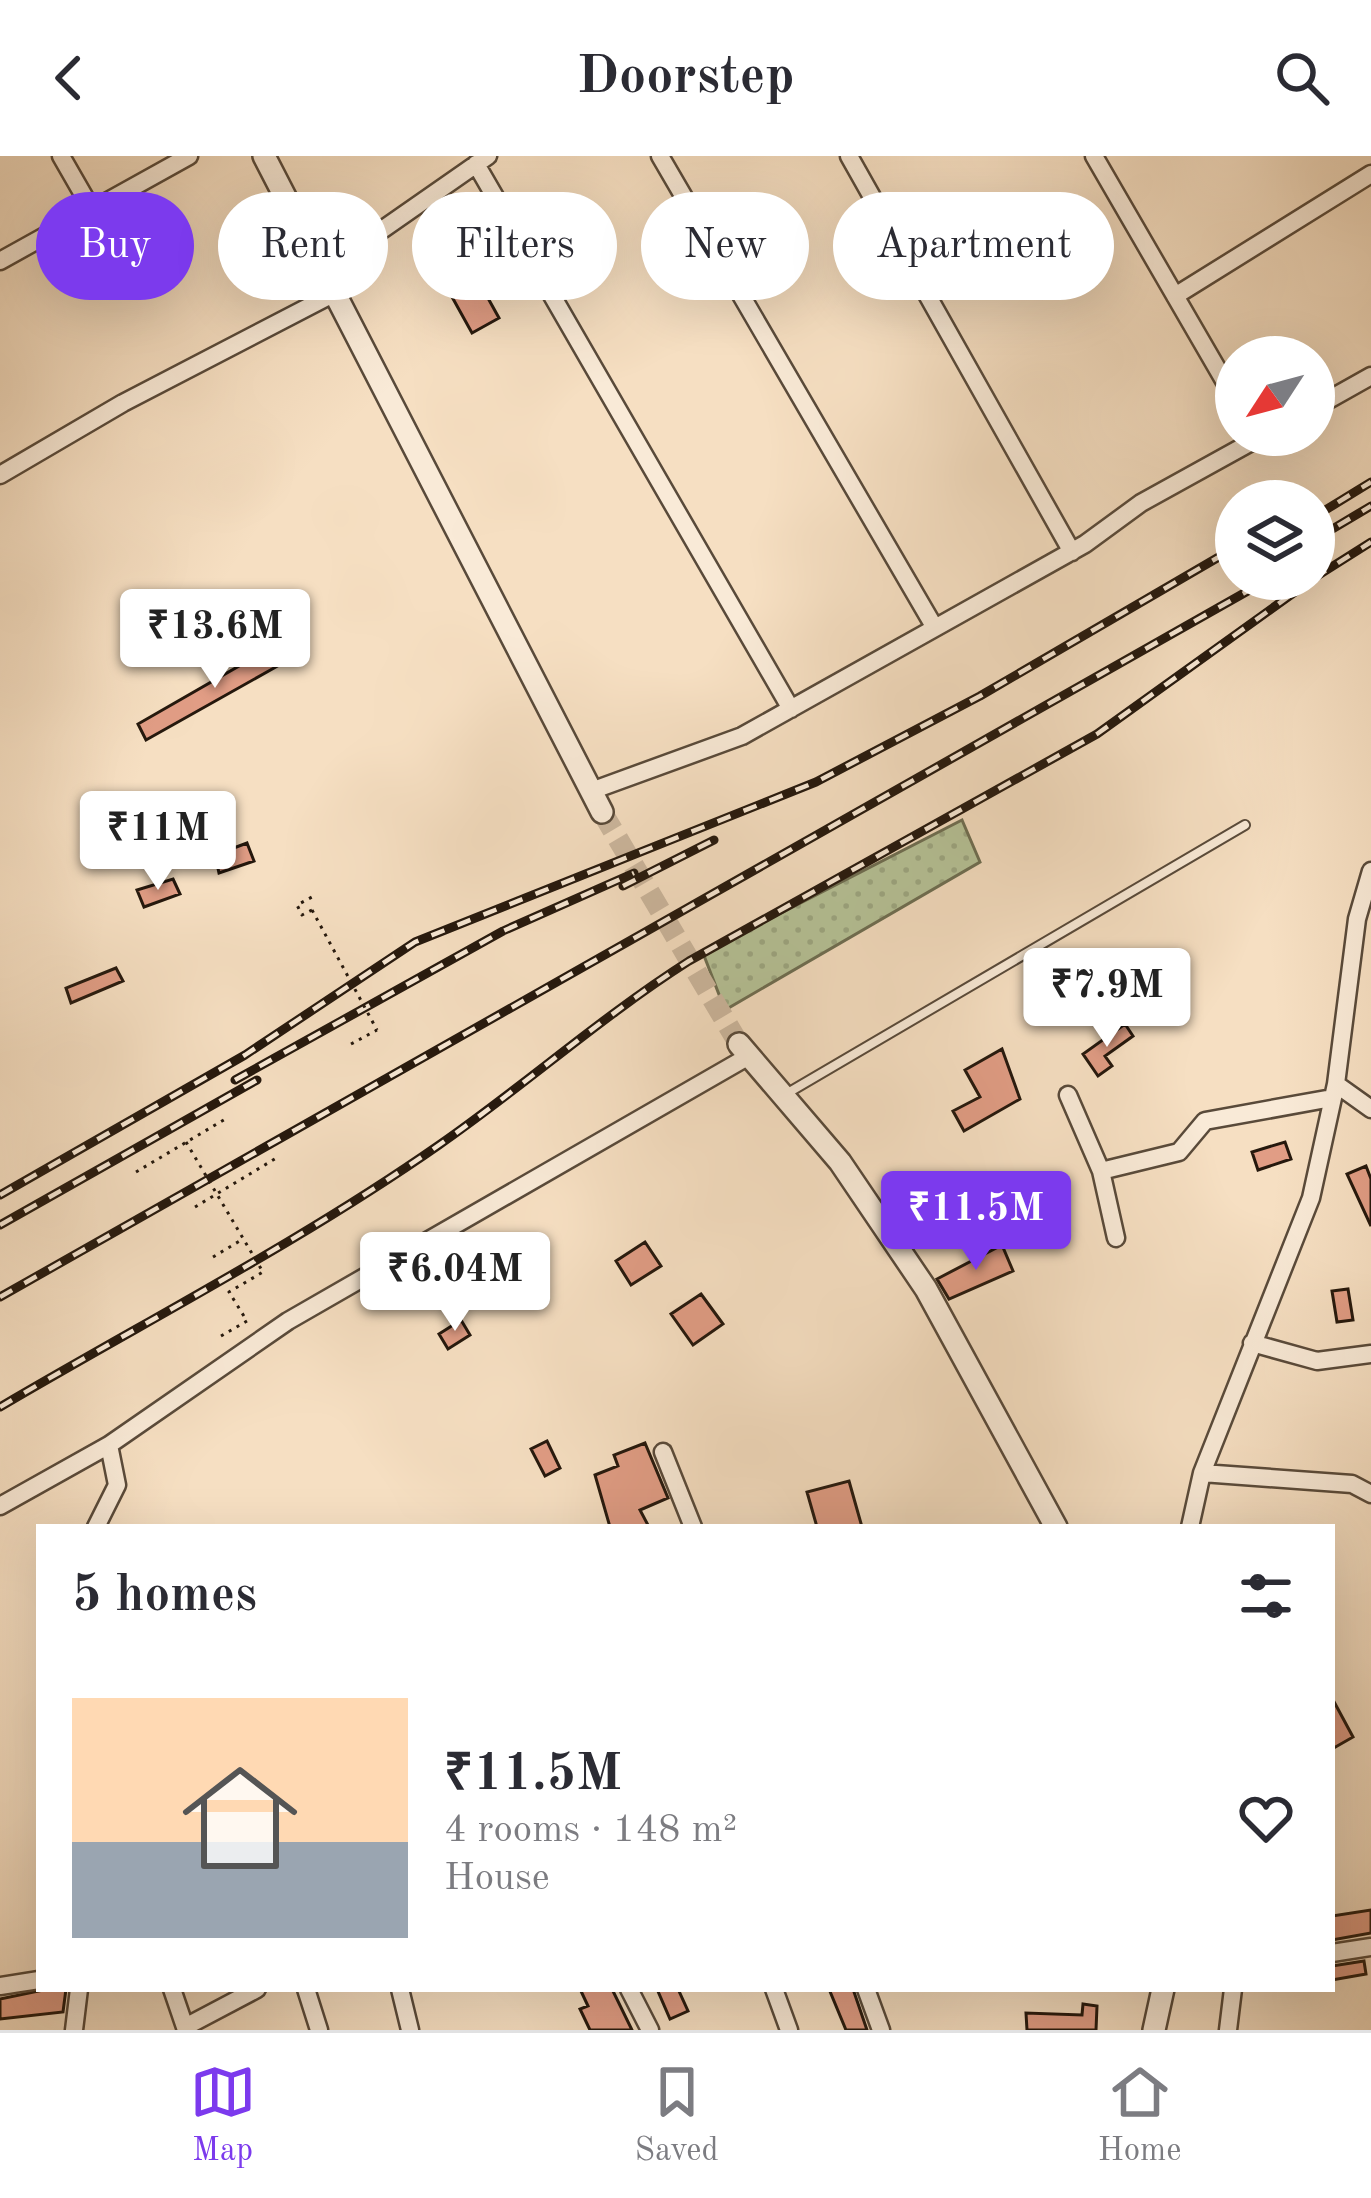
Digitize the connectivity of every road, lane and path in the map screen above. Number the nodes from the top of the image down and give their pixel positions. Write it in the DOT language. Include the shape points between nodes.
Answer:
graph roads {
  1 [pos="61,156"];
  2 [pos="189,156"];
  3 [pos="264,156"];
  4 [pos="659,156"];
  5 [pos="849,156"];
  6 [pos="1094,156"];
  7 [pos="482,160"];
  8 [pos="1371,174"];
  9 [pos="82,192"];
  10 [pos="124,192"];
  11 [pos="282,192"];
  12 [pos="388,226"];
  13 [pos="36,241"];
  14 [pos="0,261"];
  15 [pos="1175,296"];
  16 [pos="322,300"];
  17 [pos="339,300"];
  18 [pos="1215,365"];
  19 [pos="1371,376"];
  20 [pos="1335,396"];
  21 [pos="1224,456"];
  22 [pos="0,475"];
  23 [pos="1072,552"];
  24 [pos="935,628"];
  25 [pos="791,709"];
  26 [pos="591,791"];
  27 [pos="602,812"];
  28 [pos="1245,825"];
  29 [pos="1371,871"];
  30 [pos="312,897"];
  31 [pos="1363,935"];
  32 [pos="352,1044"];
  33 [pos="744,1050"];
  34 [pos="1334,1091"];
  35 [pos="784,1095"];
  36 [pos="1067,1095"];
  37 [pos="1371,1109"];
  38 [pos="226,1118"];
  39 [pos="186,1142"];
  40 [pos="278,1156"];
  41 [pos="1101,1171"];
  42 [pos="136,1172"];
  43 [pos="217,1194"];
  44 [pos="195,1207"];
  45 [pos="243,1238"];
  46 [pos="1116,1238"];
  47 [pos="214,1257"];
  48 [pos="221,1336"];
  49 [pos="1252,1343"];
  50 [pos="1371,1354"];
  51 [pos="109,1444"];
  52 [pos="663,1452"];
  53 [pos="1202,1472"];
  54 [pos="1371,1494"];
  55 [pos="0,1506"];
  56 [pos="98,1524"];
  57 [pos="692,1524"];
  58 [pos="1054,1524"];
  59 [pos="1191,1524"];
  60 [pos="1371,1947"];
  61 [pos="1335,1953"];
  62 [pos="36,1980"];
  63 [pos="0,1986"];
  64 [pos="79,1992"];
  65 [pos="173,1992"];
  66 [pos="251,1992"];
  67 [pos="307,1992"];
  68 [pos="401,1992"];
  69 [pos="631,1992"];
  70 [pos="774,1992"];
  71 [pos="867,1992"];
  72 [pos="1161,1992"];
  73 [pos="1233,1992"];
  74 [pos="185,2029"];
  75 [pos="74,2030"];
  76 [pos="320,2030"];
  77 [pos="410,2030"];
  78 [pos="650,2030"];
  79 [pos="789,2030"];
  80 [pos="881,2030"];
  81 [pos="1154,2030"];
  82 [pos="1228,2030"];
  1 -- 9 [label="street"];
  2 -- 10 [label="street"];
  3 -- 11 [label="street"];
  4 -- 24 [label="street"];
  5 -- 23 [label="street"];
  6 -- 15 [label="street"];
  7 -- 12 [label="street"];
  7 -- 25 [label="street"];
  8 -- 15 [label="street"];
  13 -- 14 [label="street"];
  15 -- 18 [label="street"];
  16 -- 22 [label="street"];
  17 -- 26 [label="street"];
  19 -- 20 [label="street"];
  21 -- 23 [label="street"];
  23 -- 24 [label="street"];
  24 -- 25 [label="street"];
  25 -- 26 [label="street" via="742,736"];
  26 -- 27 [label="street"];
  28 -- 35 [label="lane"];
  29 -- 31 [label="street"];
  30 -- 32 [label="path, bridge" via="297,905 302,915 312,910 377,1030"];
  31 -- 34 [label="street"];
  33 -- 35 [label="street"];
  33 -- 51 [label="street" via="287,1321"];
  34 -- 37 [label="street"];
  34 -- 41 [label="street" via="1204,1121 1179,1152"];
  34 -- 49 [label="street" via="1311,1198"];
  35 -- 58 [label="street" via="926,1289"];
  36 -- 41 [label="street"];
  38 -- 39 [label="path"];
  39 -- 42 [label="path"];
  39 -- 43 [label="path, bridge"];
  40 -- 43 [label="path"];
  41 -- 46 [label="street"];
  43 -- 44 [label="path"];
  43 -- 45 [label="path, bridge"];
  45 -- 47 [label="path"];
  45 -- 48 [label="path, bridge" via="263,1272 230,1292 247,1321"];
  49 -- 50 [label="street" via="1317,1361"];
  49 -- 53 [label="street"];
  51 -- 55 [label="street"];
  51 -- 56 [label="street" via="117,1484"];
  52 -- 57 [label="street"];
  53 -- 54 [label="street" via="1352,1484"];
  53 -- 59 [label="street"];
  60 -- 61 [label="street"];
  62 -- 63 [label="street"];
  64 -- 75 [label="street"];
  65 -- 74 [label="street"];
  66 -- 74 [label="street"];
  67 -- 76 [label="street"];
  68 -- 77 [label="street"];
  69 -- 78 [label="street"];
  70 -- 79 [label="street"];
  71 -- 80 [label="street"];
  72 -- 81 [label="street"];
  73 -- 82 [label="street"];
}
